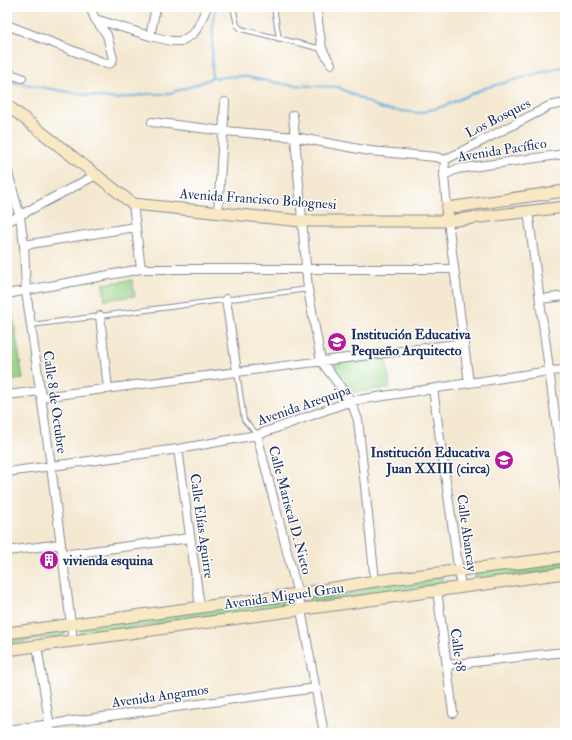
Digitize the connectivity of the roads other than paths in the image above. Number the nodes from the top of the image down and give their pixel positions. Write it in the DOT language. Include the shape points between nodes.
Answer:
graph roads {
  1 [pos="90,7"];
  2 [pos="156,7"];
  3 [pos="208,7"];
  4 [pos="233,7"];
  5 [pos="274,7"];
  6 [pos="316,7"];
  7 [pos="94,19"];
  8 [pos="7,25"];
  9 [pos="150,36"];
  10 [pos="279,39"];
  11 [pos="322,49"];
  12 [pos="331,64"];
  13 [pos="7,73"];
  14 [pos="22,78"];
  15 [pos="225,102"];
  16 [pos="565,103"];
  17 [pos="7,105"];
  18 [pos="293,115"];
  19 [pos="152,122"];
  20 [pos="224,131"];
  21 [pos="295,137"];
  22 [pos="565,154"];
  23 [pos="445,160"];
  24 [pos="7,169"];
  25 [pos="96,175"];
  26 [pos="444,175"];
  27 [pos="565,191"];
  28 [pos="133,204"];
  29 [pos="565,207"];
  30 [pos="448,208"];
  31 [pos="528,211"];
  32 [pos="218,212"];
  33 [pos="20,217"];
  34 [pos="301,220"];
  35 [pos="448,220"];
  36 [pos="7,222"];
  37 [pos="135,227"];
  38 [pos="24,245"];
  39 [pos="141,269"];
  40 [pos="306,269"];
  41 [pos="454,269"];
  42 [pos="308,289"];
  43 [pos="26,291"];
  44 [pos="7,294"];
  45 [pos="565,296"];
  46 [pos="540,299"];
  47 [pos="226,300"];
  48 [pos="100,316"];
  49 [pos="31,325"];
  50 [pos="464,343"];
  51 [pos="320,361"];
  52 [pos="565,370"];
  53 [pos="549,371"];
  54 [pos="237,372"];
  55 [pos="469,383"];
  56 [pos="108,389"];
  57 [pos="433,389"];
  58 [pos="41,394"];
  59 [pos="7,395"];
  60 [pos="351,401"];
  61 [pos="257,435"];
  62 [pos="178,449"];
  63 [pos="563,459"];
  64 [pos="51,466"];
  65 [pos="7,472"];
  66 [pos="564,473"];
  67 [pos="565,490"];
  68 [pos="190,538"];
  69 [pos="61,544"];
  70 [pos="7,551"];
  71 [pos="62,555"];
  72 [pos="565,557"];
  73 [pos="459,570"];
  74 [pos="565,573"];
  75 [pos="375,581"];
  76 [pos="461,587"];
  77 [pos="437,590"];
  78 [pos="298,594"];
  79 [pos="200,607"];
  80 [pos="301,608"];
  81 [pos="71,625"];
  82 [pos="7,633"];
  83 [pos="73,640"];
  84 [pos="37,646"];
  85 [pos="7,650"];
  86 [pos="565,652"];
  87 [pos="447,665"];
  88 [pos="316,688"];
  89 [pos="453,713"];
  90 [pos="49,724"];
  91 [pos="7,730"];
  92 [pos="51,733"];
  93 [pos="324,733"];
  1 -- 7 [label="street"];
  2 -- 9 [label="street"];
  3 -- 9 [label="street" via="198,27 181,41"];
  4 -- 10 [label="lane" via="237,25 241,29"];
  5 -- 10 [label="lane"];
  6 -- 11 [label="street"];
  7 -- 8 [label="street" via="106,35 113,59 111,63 107,64"];
  7 -- 9 [label="street"];
  10 -- 11 [label="lane"];
  11 -- 12 [label="street"];
  13 -- 14 [label="street"];
  15 -- 20 [label="street"];
  16 -- 23 [label="street, Los Bosques" via="550,106"];
  17 -- 25 [label="street"];
  18 -- 21 [label="street"];
  19 -- 20 [label="street"];
  20 -- 21 [label="street"];
  20 -- 32 [label="street"];
  21 -- 23 [label="street" via="370,151"];
  21 -- 34 [label="street"];
  22 -- 26 [label="street, Avenida Pacífico" via="457,169"];
  23 -- 26 [label="street"];
  24 -- 33 [label="street, Calle 8 de Octubre"];
  25 -- 28 [label="street"];
  25 -- 33 [label="street"];
  26 -- 30 [label="street"];
  27 -- 30 [label="street"];
  28 -- 32 [label="street, Avenida Francisco Bolognesi"];
  28 -- 37 [label="street"];
  29 -- 31 [label="street, Avenida Francisco Bolognesi"];
  30 -- 35 [label="street"];
  31 -- 35 [label="street, Avenida Francisco Bolognesi"];
  31 -- 46 [label="street"];
  32 -- 34 [label="street, Avenida Francisco Bolognesi"];
  33 -- 36 [label="street"];
  33 -- 38 [label="street, Calle 8 de Octubre"];
  34 -- 35 [label="street, Avenida Francisco Bolognesi"];
  34 -- 40 [label="street"];
  35 -- 41 [label="street"];
  37 -- 38 [label="street"];
  37 -- 39 [label="street"];
  38 -- 43 [label="street, Calle 8 de Octubre"];
  39 -- 40 [label="street"];
  39 -- 43 [label="street"];
  40 -- 41 [label="street"];
  40 -- 42 [label="street"];
  41 -- 50 [label="street"];
  42 -- 47 [label="lane"];
  42 -- 51 [label="street"];
  43 -- 44 [label="street"];
  43 -- 49 [label="street, Calle 8 de Octubre"];
  45 -- 46 [label="street"];
  46 -- 53 [label="street"];
  47 -- 48 [label="lane"];
  47 -- 54 [label="street"];
  48 -- 49 [label="lane"];
  48 -- 56 [label="street"];
  49 -- 58 [label="street, Calle 8 de Octubre"];
  50 -- 51 [label="street"];
  50 -- 55 [label="street"];
  51 -- 54 [label="street"];
  51 -- 60 [label="street"];
  52 -- 53 [label="street, Avenida Arequipa"];
  53 -- 55 [label="street, Avenida Arequipa"];
  53 -- 63 [label="street"];
  54 -- 56 [label="street"];
  54 -- 61 [label="lane" via="244,420"];
  55 -- 57 [label="street, Avenida Arequipa"];
  56 -- 58 [label="street"];
  57 -- 60 [label="street, Avenida Arequipa"];
  57 -- 73 [label="street, Calle Abancay"];
  58 -- 59 [label="street"];
  58 -- 64 [label="street, Calle 8 de Octubre"];
  60 -- 61 [label="street, Avenida Arequipa"];
  60 -- 75 [label="street" via="358,420"];
  61 -- 62 [label="street, Avenida Arequipa"];
  61 -- 78 [label="street, Calle Mariscal D. Nieto"];
  62 -- 64 [label="street, Avenida Arequipa"];
  62 -- 68 [label="street, Calle Elías Aguirre"];
  63 -- 66 [label="street"];
  64 -- 65 [label="street, Avenida Arequipa"];
  64 -- 69 [label="street, Calle 8 de Octubre"];
  66 -- 67 [label="street"];
  68 -- 71 [label="street"];
  68 -- 79 [label="street, Calle Elías Aguirre"];
  69 -- 70 [label="street"];
  69 -- 71 [label="street, Calle 8 de Octubre"];
  71 -- 81 [label="street, Calle 8 de Octubre"];
  72 -- 73 [label="street, Avenida Miguel Grau"];
  73 -- 75 [label="street, Avenida Miguel Grau"];
  73 -- 76 [label="street, Calle Abancay"];
  74 -- 76 [label="street, Avenida Miguel Grau"];
  75 -- 78 [label="street, Avenida Miguel Grau"];
  76 -- 77 [label="street, Avenida Miguel Grau"];
  77 -- 80 [label="street, Avenida Miguel Grau"];
  77 -- 87 [label="street, Calle 38"];
  78 -- 79 [label="street, Avenida Miguel Grau"];
  78 -- 80 [label="street, Calle Mariscal D. Nieto"];
  79 -- 81 [label="street, Avenida Miguel Grau"];
  80 -- 83 [label="street, Avenida Miguel Grau"];
  80 -- 88 [label="street, Calle Mariscal D. Nieto"];
  81 -- 82 [label="street, Avenida Miguel Grau"];
  81 -- 83 [label="street, Calle 8 de Octubre"];
  83 -- 84 [label="street, Avenida Miguel Grau"];
  84 -- 85 [label="street, Avenida Miguel Grau"];
  84 -- 90 [label="street"];
  86 -- 87 [label="street"];
  87 -- 89 [label="street, Calle 38"];
  88 -- 90 [label="street, Avenida Angamos"];
  88 -- 93 [label="street, Calle Mariscal D. Nieto"];
  90 -- 91 [label="street, Avenida Angamos"];
  90 -- 92 [label="street"];
}
